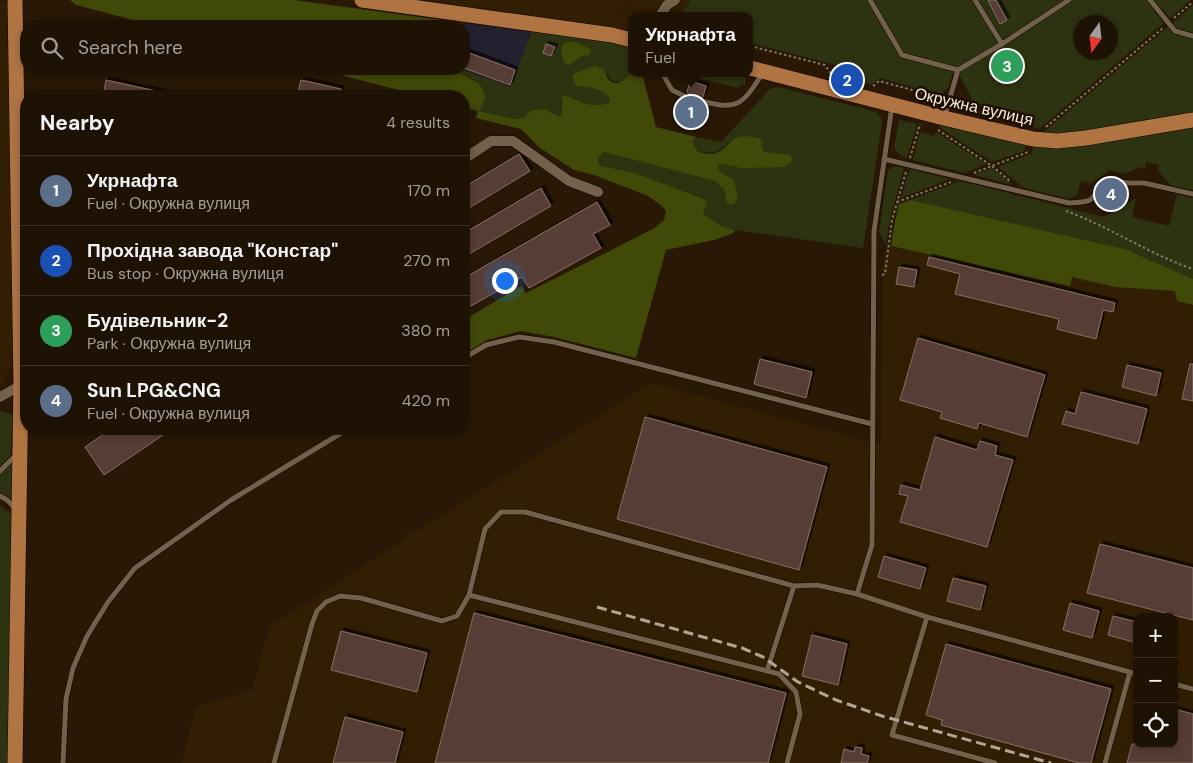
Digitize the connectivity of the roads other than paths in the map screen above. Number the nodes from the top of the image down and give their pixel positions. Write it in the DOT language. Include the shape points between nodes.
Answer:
graph roads {
  1 [pos="15,0"];
  2 [pos="362,0"];
  3 [pos="675,0"];
  4 [pos="870,0"];
  5 [pos="975,0"];
  6 [pos="1069,0"];
  7 [pos="1154,1"];
  8 [pos="662,12"];
  9 [pos="1193,36"];
  10 [pos="628,39"];
  11 [pos="1002,44"];
  12 [pos="757,70"];
  13 [pos="958,70"];
  14 [pos="664,77"];
  15 [pos="686,97"];
  16 [pos="702,101"];
  17 [pos="892,105"];
  18 [pos="944,118"];
  19 [pos="1193,120"];
  20 [pos="470,155"];
  21 [pos="884,159"];
  22 [pos="598,192"];
  23 [pos="1193,194"];
  24 [pos="20,213"];
  25 [pos="470,354"];
  26 [pos="20,385"];
  27 [pos="0,397"];
  28 [pos="872,424"];
  29 [pos="21,435"];
  30 [pos="338,435"];
  31 [pos="20,451"];
  32 [pos="0,471"];
  33 [pos="0,496"];
  34 [pos="18,511"];
  35 [pos="794,586"];
  36 [pos="857,594"];
  37 [pos="469,595"];
  38 [pos="927,617"];
  39 [pos="768,671"];
  40 [pos="1130,672"];
  41 [pos="1133,673"];
  42 [pos="1178,685"];
  43 [pos="1193,689"];
  44 [pos="15,763"];
  45 [pos="63,763"];
  46 [pos="274,763"];
  47 [pos="787,763"];
  48 [pos="995,763"];
  49 [pos="1105,763"];
  1 -- 24 [label="main road"];
  2 -- 10 [label="main road"];
  3 -- 8 [label="street" via="666,5"];
  4 -- 13 [label="lane" via="902,55"];
  5 -- 11 [label="lane"];
  6 -- 11 [label="lane"];
  7 -- 9 [label="lane" via="1175,31"];
  11 -- 13 [label="lane"];
  12 -- 16 [label="lane" via="745,99 738,103 728,106"];
  12 -- 17 [label="main road, Окружна вулиця"];
  13 -- 18 [label="lane"];
  14 -- 15 [label="lane" via="672,90"];
  17 -- 18 [label="main road, Окружна вулиця"];
  17 -- 21 [label="lane"];
  18 -- 19 [label="main road, Окружна вулиця" via="1033,139 1057,141"];
  20 -- 22 [label="street" via="491,141 513,140 569,181"];
  21 -- 23 [label="lane" via="1069,203 1092,200 1102,181 1109,179"];
  21 -- 28 [label="lane" via="874,231"];
  25 -- 28 [label="lane" via="486,345 519,337 554,342"];
  26 -- 27 [label="street"];
  28 -- 36 [label="lane" via="872,544"];
  29 -- 31 [label="main road"];
  30 -- 45 [label="lane" via="231,500 135,568 108,602 73,668 66,699"];
  31 -- 32 [label="lane"];
  31 -- 34 [label="main road"];
  33 -- 34 [label="lane"];
  34 -- 44 [label="main road"];
  35 -- 36 [label="lane" via="818,585"];
  35 -- 37 [label="lane" via="525,512 501,512 484,529"];
  35 -- 39 [label="lane"];
  36 -- 38 [label="lane"];
  37 -- 39 [label="lane"];
  37 -- 46 [label="lane" via="458,616 442,621 361,598 340,596 326,602 317,611 312,624"];
  38 -- 40 [label="lane"];
  38 -- 48 [label="lane" via="892,735"];
  39 -- 47 [label="lane" via="779,674 796,692 800,714"];
  40 -- 41 [label="lane"];
  40 -- 49 [label="lane"];
  42 -- 43 [label="lane"];
}
